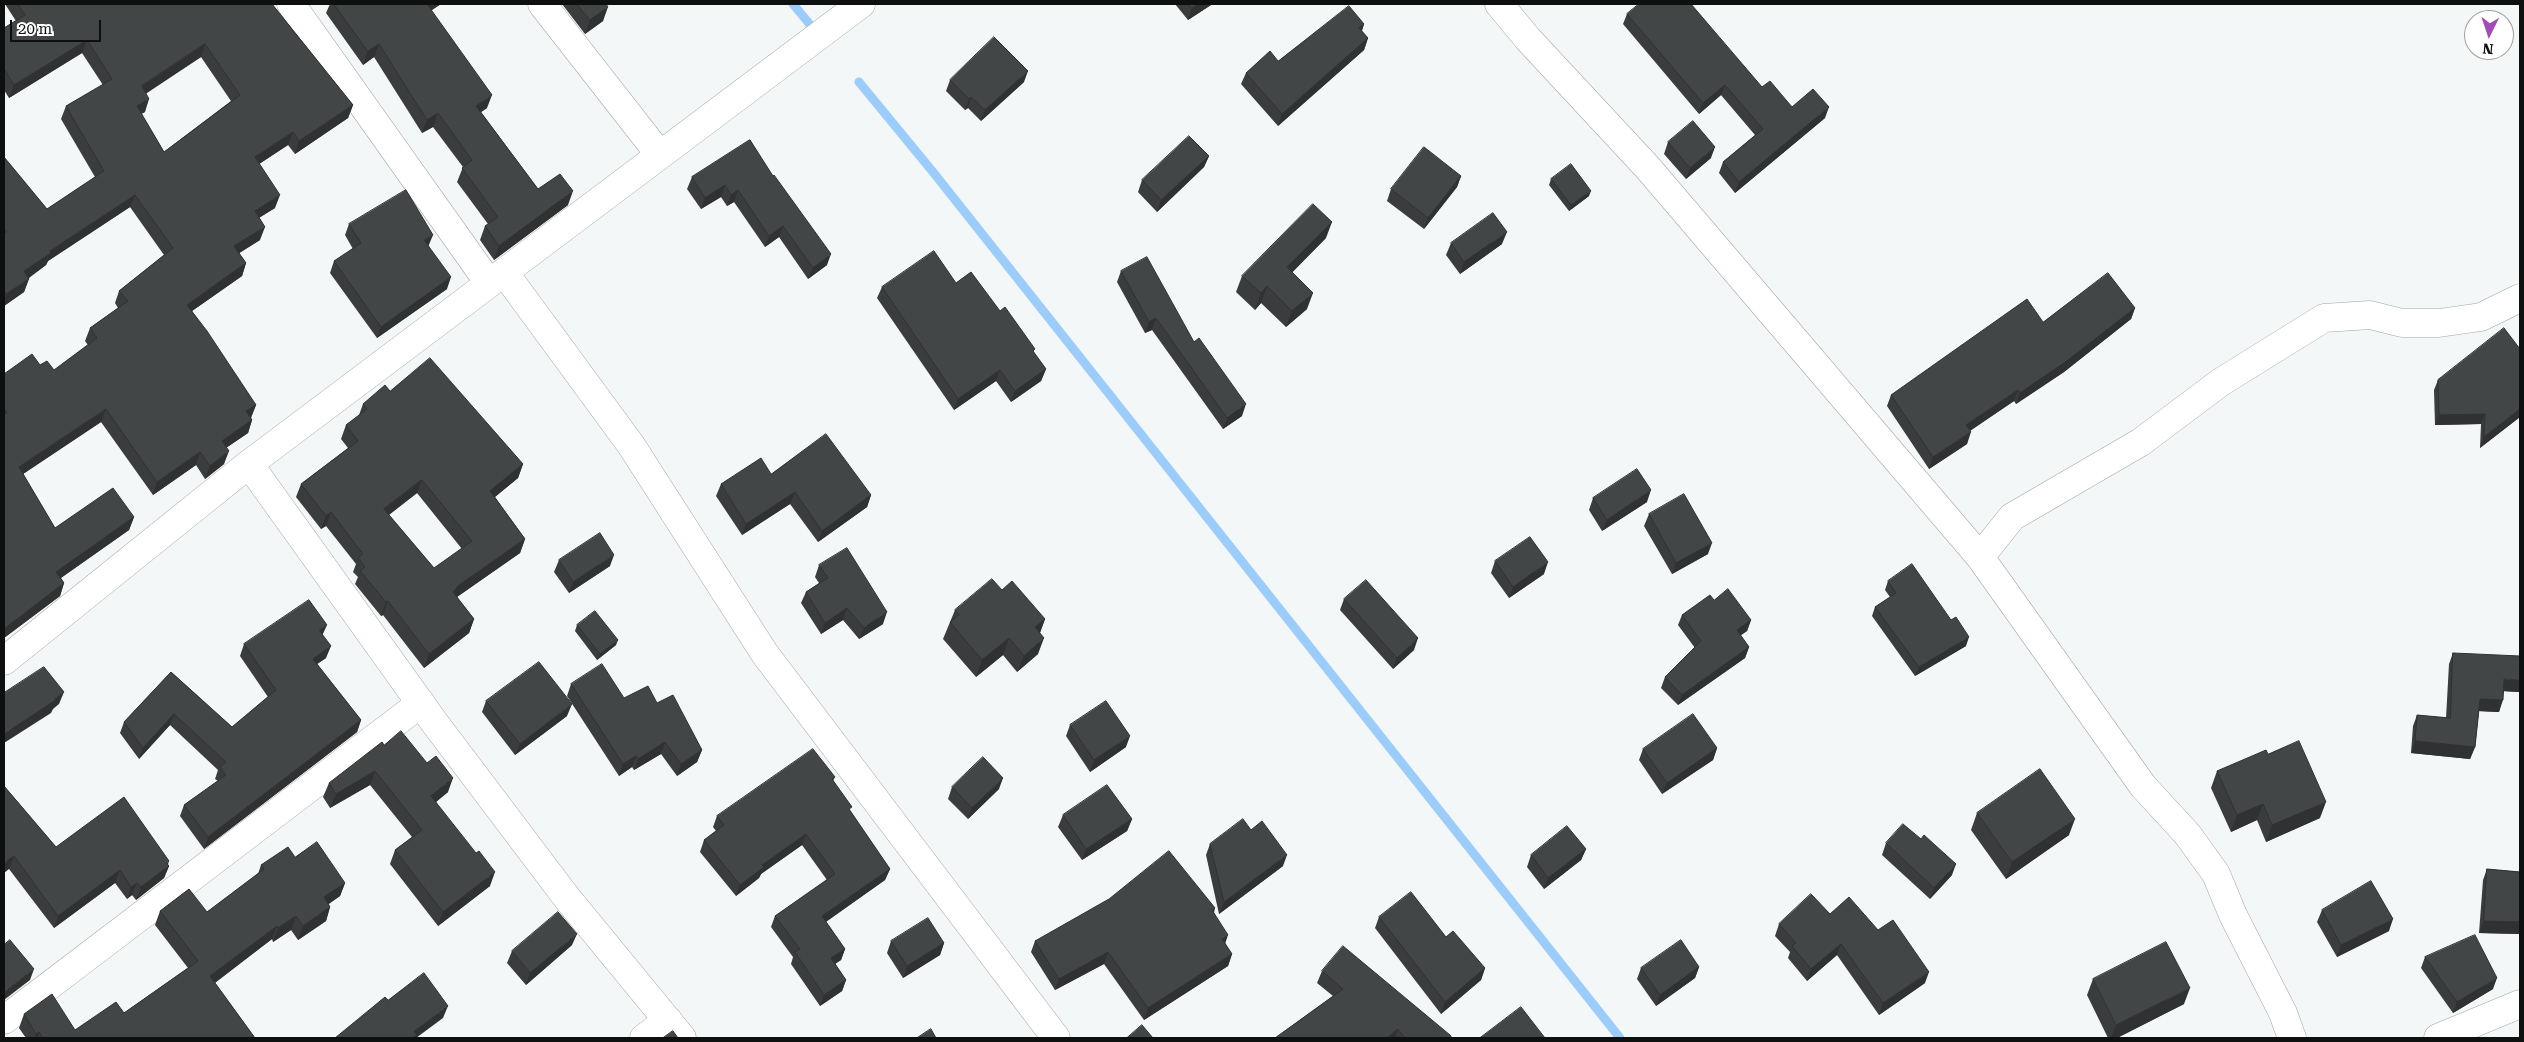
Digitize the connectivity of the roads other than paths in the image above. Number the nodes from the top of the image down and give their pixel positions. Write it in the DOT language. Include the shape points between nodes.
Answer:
graph roads {
  1 [pos="291,4"];
  2 [pos="542,4"];
  3 [pos="861,4"];
  4 [pos="1499,4"];
  5 [pos="660,155"];
  6 [pos="496,278"];
  7 [pos="2520,298"];
  8 [pos="249,464"];
  9 [pos="1980,558"];
  10 [pos="4,662"];
  11 [pos="421,703"];
  12 [pos="2520,1004"];
  13 [pos="4,1020"];
  14 [pos="675,1029"];
  15 [pos="644,1038"];
  16 [pos="1056,1038"];
  17 [pos="2292,1038"];
  18 [pos="2438,1038"];
  1 -- 6 [label="street" via="405,162"];
  2 -- 5 [label="street"];
  3 -- 5 [label="street"];
  4 -- 9 [label="street" via="1648,168"];
  5 -- 6 [label="street"];
  6 -- 8 [label="street"];
  6 -- 16 [label="street" via="630,446 765,654"];
  7 -- 9 [label="street" via="2481,317 2439,323 2402,323 2370,315 2324,318 2221,382 2141,442 2012,517"];
  8 -- 10 [label="street"];
  8 -- 11 [label="street"];
  9 -- 17 [label="street" via="2143,786 2188,835 2216,874 2232,915 2283,1013"];
  11 -- 13 [label="street"];
  11 -- 14 [label="street" via="567,898"];
  12 -- 18 [label="street"];
  14 -- 15 [label="street"];
}
